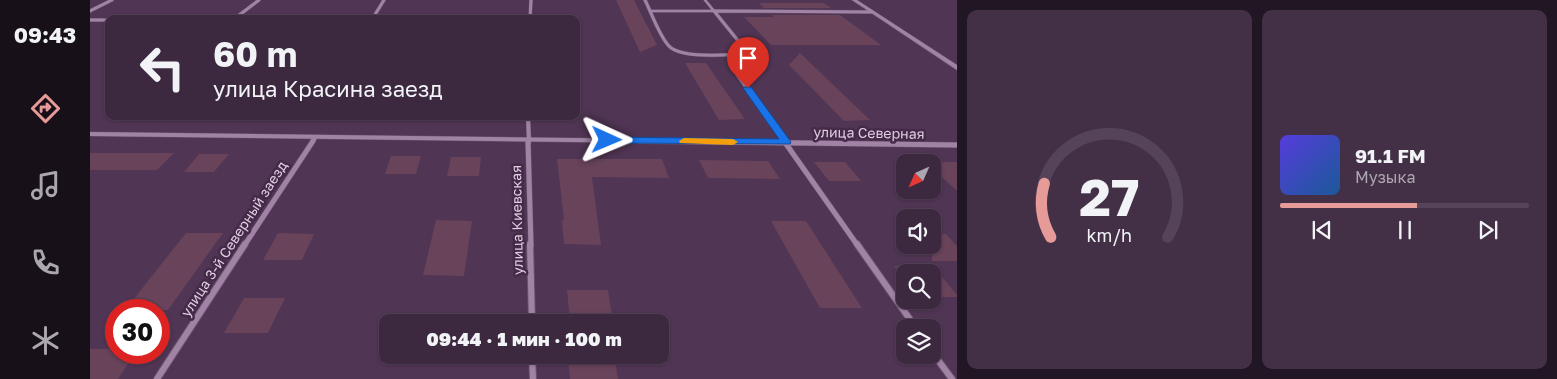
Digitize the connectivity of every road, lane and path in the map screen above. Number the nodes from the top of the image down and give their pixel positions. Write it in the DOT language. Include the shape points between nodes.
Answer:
graph roads {
  1 [pos="112,0"];
  2 [pos="259,0"];
  3 [pos="384,0"];
  4 [pos="531,0"];
  5 [pos="645,0"];
  6 [pos="705,0"];
  7 [pos="854,0"];
  8 [pos="650,10"];
  9 [pos="90,11"];
  10 [pos="714,11"];
  11 [pos="872,12"];
  12 [pos="239,15"];
  13 [pos="374,15"];
  14 [pos="530,15"];
  15 [pos="90,20"];
  16 [pos="105,20"];
  17 [pos="748,54"];
  18 [pos="957,68"];
  19 [pos="528,120"];
  20 [pos="90,134"];
  21 [pos="315,138"];
  22 [pos="528,139"];
  23 [pos="786,142"];
  24 [pos="957,146"];
  25 [pos="532,314"];
  26 [pos="910,319"];
  27 [pos="532,364"];
  28 [pos="941,364"];
  29 [pos="158,379"];
  30 [pos="533,379"];
  31 [pos="952,379"];
  1 -- 9 [label="street"];
  2 -- 12 [label="street"];
  3 -- 13 [label="street"];
  4 -- 14 [label="street"];
  5 -- 8 [label="street"];
  6 -- 10 [label="lane"];
  7 -- 11 [label="street"];
  8 -- 10 [label="lane"];
  8 -- 17 [label="street" via="674,50"];
  10 -- 11 [label="street"];
  10 -- 17 [label="street"];
  11 -- 18 [label="street"];
  15 -- 16 [label="street"];
  17 -- 23 [label="street" via="738,67 738,75"];
  19 -- 22 [label="street, улица Киевская"];
  20 -- 21 [label="street, улица Северная"];
  21 -- 22 [label="street, улица Северная"];
  21 -- 29 [label="street, улица 3-й Северный заезд"];
  22 -- 23 [label="street, улица Северная"];
  22 -- 25 [label="street, улица Киевская"];
  23 -- 24 [label="street, улица Северная"];
  23 -- 26 [label="street"];
  27 -- 30 [label="street"];
  28 -- 31 [label="street"];
}
